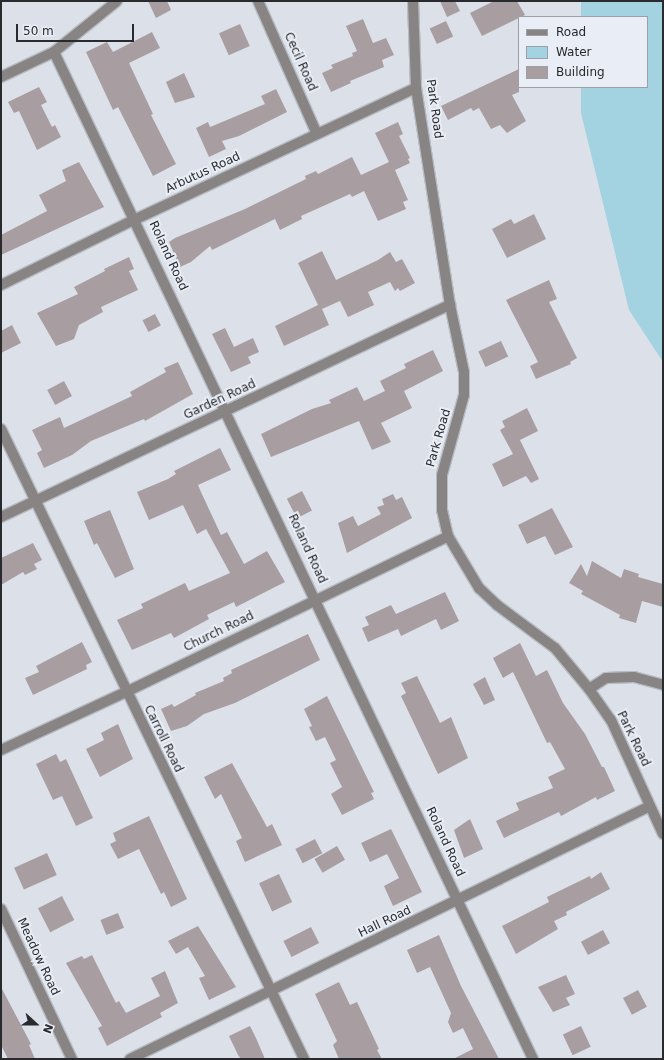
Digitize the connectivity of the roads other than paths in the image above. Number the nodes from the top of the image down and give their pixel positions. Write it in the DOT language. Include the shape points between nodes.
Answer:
graph roads {
  1 [pos="117,1"];
  2 [pos="258,1"];
  3 [pos="413,1"];
  4 [pos="54,52"];
  5 [pos="1,77"];
  6 [pos="416,88"];
  7 [pos="318,134"];
  8 [pos="136,219"];
  9 [pos="1,285"];
  10 [pos="450,305"];
  11 [pos="227,411"];
  12 [pos="1,429"];
  13 [pos="35,501"];
  14 [pos="1,517"];
  15 [pos="448,536"];
  16 [pos="316,598"];
  17 [pos="663,685"];
  18 [pos="589,689"];
  19 [pos="126,692"];
  20 [pos="1,750"];
  21 [pos="650,806"];
  22 [pos="663,834"];
  23 [pos="458,900"];
  24 [pos="1,909"];
  25 [pos="271,992"];
  26 [pos="72,1059"];
  27 [pos="130,1059"];
  28 [pos="304,1059"];
  29 [pos="533,1059"];
  1 -- 4 [label="street"];
  2 -- 7 [label="street, Cecil Road"];
  3 -- 6 [label="street, Park Road"];
  4 -- 5 [label="street"];
  4 -- 8 [label="street, Roland Road"];
  6 -- 7 [label="street, Arbutus Road"];
  6 -- 10 [label="street, Park Road"];
  7 -- 8 [label="street, Arbutus Road"];
  8 -- 9 [label="street, Arbutus Road"];
  8 -- 11 [label="street, Roland Road"];
  10 -- 11 [label="street, Garden Road"];
  10 -- 15 [label="street, Park Road" via="464,372 464,395 442,475 442,510"];
  11 -- 13 [label="street, Garden Road"];
  11 -- 16 [label="street, Roland Road"];
  12 -- 13 [label="street, Carroll Road"];
  13 -- 14 [label="street, Garden Road"];
  13 -- 19 [label="street, Carroll Road"];
  15 -- 16 [label="street, Church Road"];
  15 -- 18 [label="street, Park Road" via="479,588 497,605 555,648"];
  16 -- 19 [label="street, Church Road"];
  16 -- 23 [label="street, Roland Road"];
  17 -- 18 [label="street" via="634,677 606,678"];
  18 -- 21 [label="street, Park Road" via="611,720"];
  19 -- 20 [label="street, Church Road"];
  19 -- 25 [label="street, Carroll Road"];
  21 -- 22 [label="street, Park Road"];
  21 -- 23 [label="street, Hall Road"];
  23 -- 25 [label="street, Hall Road"];
  23 -- 29 [label="street, Roland Road"];
  24 -- 26 [label="street, Meadow Road"];
  25 -- 27 [label="street, Hall Road"];
  25 -- 28 [label="street, Carroll Road"];
}
